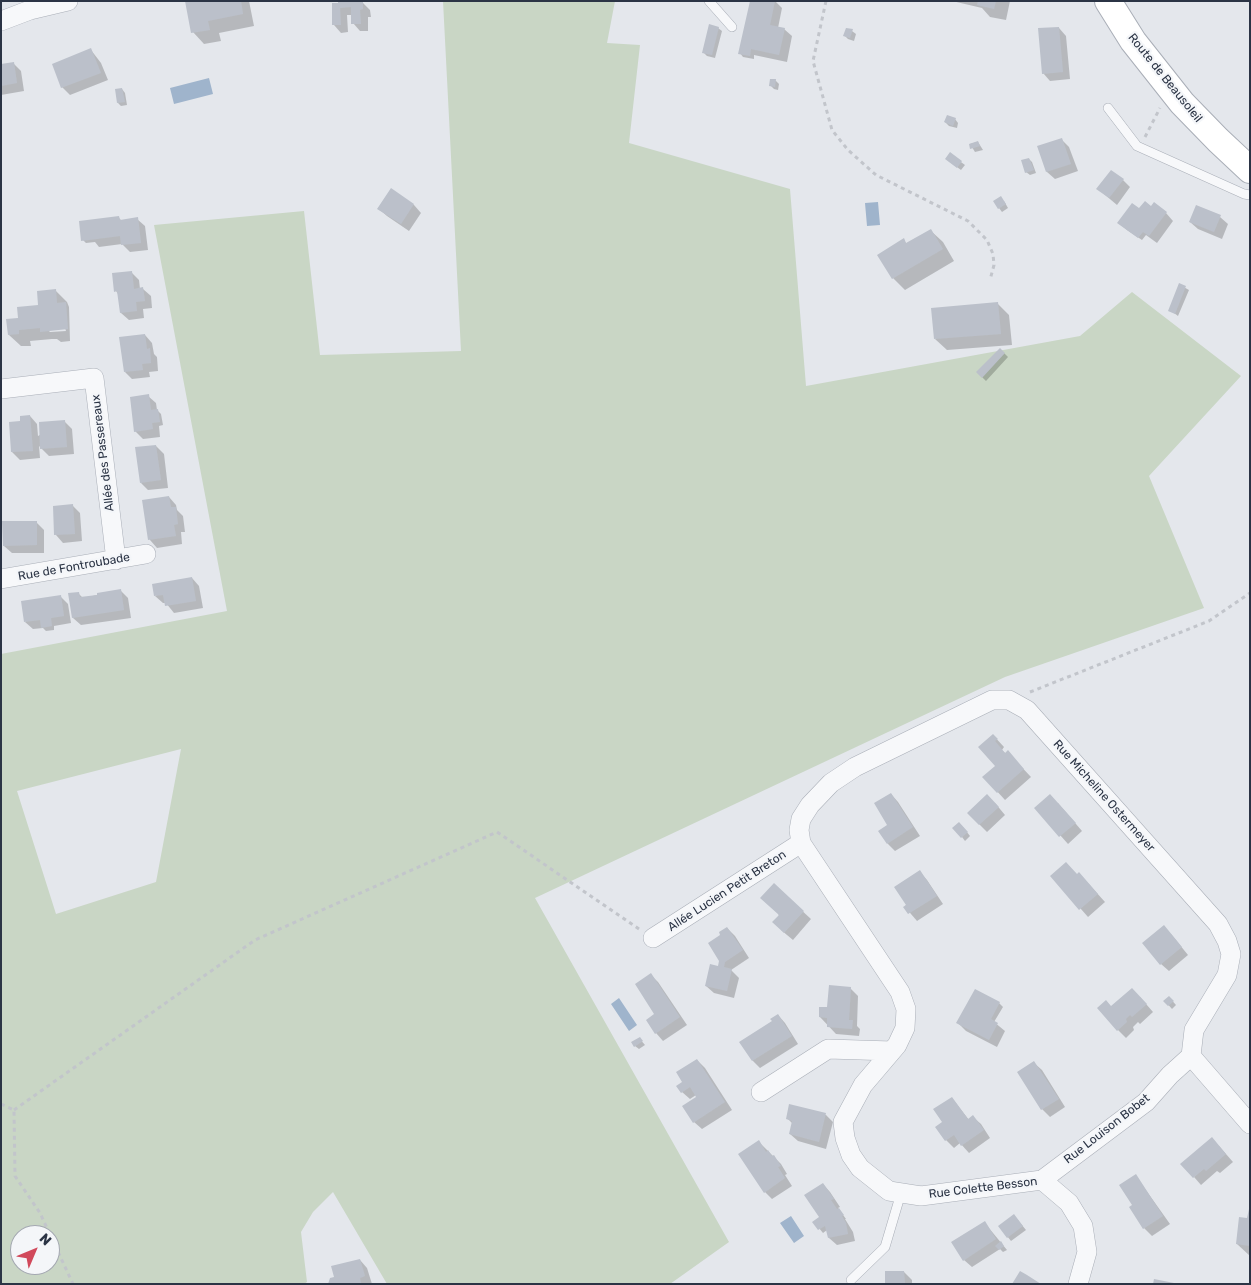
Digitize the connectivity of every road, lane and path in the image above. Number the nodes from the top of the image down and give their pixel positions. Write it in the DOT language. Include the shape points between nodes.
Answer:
graph roads {
  1 [pos="68,1"];
  2 [pos="709,1"];
  3 [pos="826,1"];
  4 [pos="1108,1"];
  5 [pos="1,21"];
  6 [pos="732,27"];
  7 [pos="1108,108"];
  8 [pos="1250,170"];
  9 [pos="1250,195"];
  10 [pos="990,280"];
  11 [pos="1,389"];
  12 [pos="146,554"];
  13 [pos="116,560"];
  14 [pos="1,579"];
  15 [pos="1250,593"];
  16 [pos="1009,700"];
  17 [pos="801,843"];
  18 [pos="653,938"];
  19 [pos="892,1051"];
  20 [pos="1191,1056"];
  21 [pos="761,1092"];
  22 [pos="1,1104"];
  23 [pos="14,1110"];
  24 [pos="1250,1124"];
  25 [pos="1042,1180"];
  26 [pos="902,1193"];
  27 [pos="851,1280"];
  28 [pos="73,1284"];
  29 [pos="1078,1284"];
  1 -- 5 [label="street"];
  2 -- 6 [label="lane"];
  3 -- 10 [label="path" via="813,61 832,130 848,150 876,175 968,221 994,254"];
  4 -- 8 [label="main road, Route de Beausoleil" via="1133,40 1182,103"];
  7 -- 9 [label="lane" via="1137,146"];
  11 -- 13 [label="street, Allée des Passereaux" via="94,378"];
  12 -- 13 [label="street, Rue de Fontroubade"];
  13 -- 14 [label="street, Rue de Fontroubade"];
  15 -- 16 [label="path" via="1209,621"];
  16 -- 17 [label="street" via="992,700 855,766 831,783 810,805 801,819"];
  16 -- 20 [label="street, Rue Micheline Ostermeyer" via="1027,710 1218,924 1228,941 1231,954 1227,975 1194,1030"];
  17 -- 18 [label="street, Allée Lucien Petit Breton"];
  17 -- 19 [label="street, Rue Colette Besson" via="900,992 906,1009 905,1028"];
  18 -- 23 [label="path" via="497,832 256,940"];
  19 -- 21 [label="street" via="828,1049"];
  19 -- 26 [label="street, Rue Colette Besson" via="863,1085 843,1122 851,1155 860,1168 889,1191"];
  20 -- 24 [label="street"];
  20 -- 25 [label="street, Rue Louison Bobet" via="1146,1102"];
  22 -- 23 [label="path"];
  23 -- 28 [label="path" via="15,1176 40,1213"];
  25 -- 26 [label="street, Rue Colette Besson" via="922,1196"];
  25 -- 29 [label="street, Rue Colette Besson" via="1069,1204 1083,1226 1087,1252"];
  26 -- 27 [label="lane" via="884,1247"];
}
